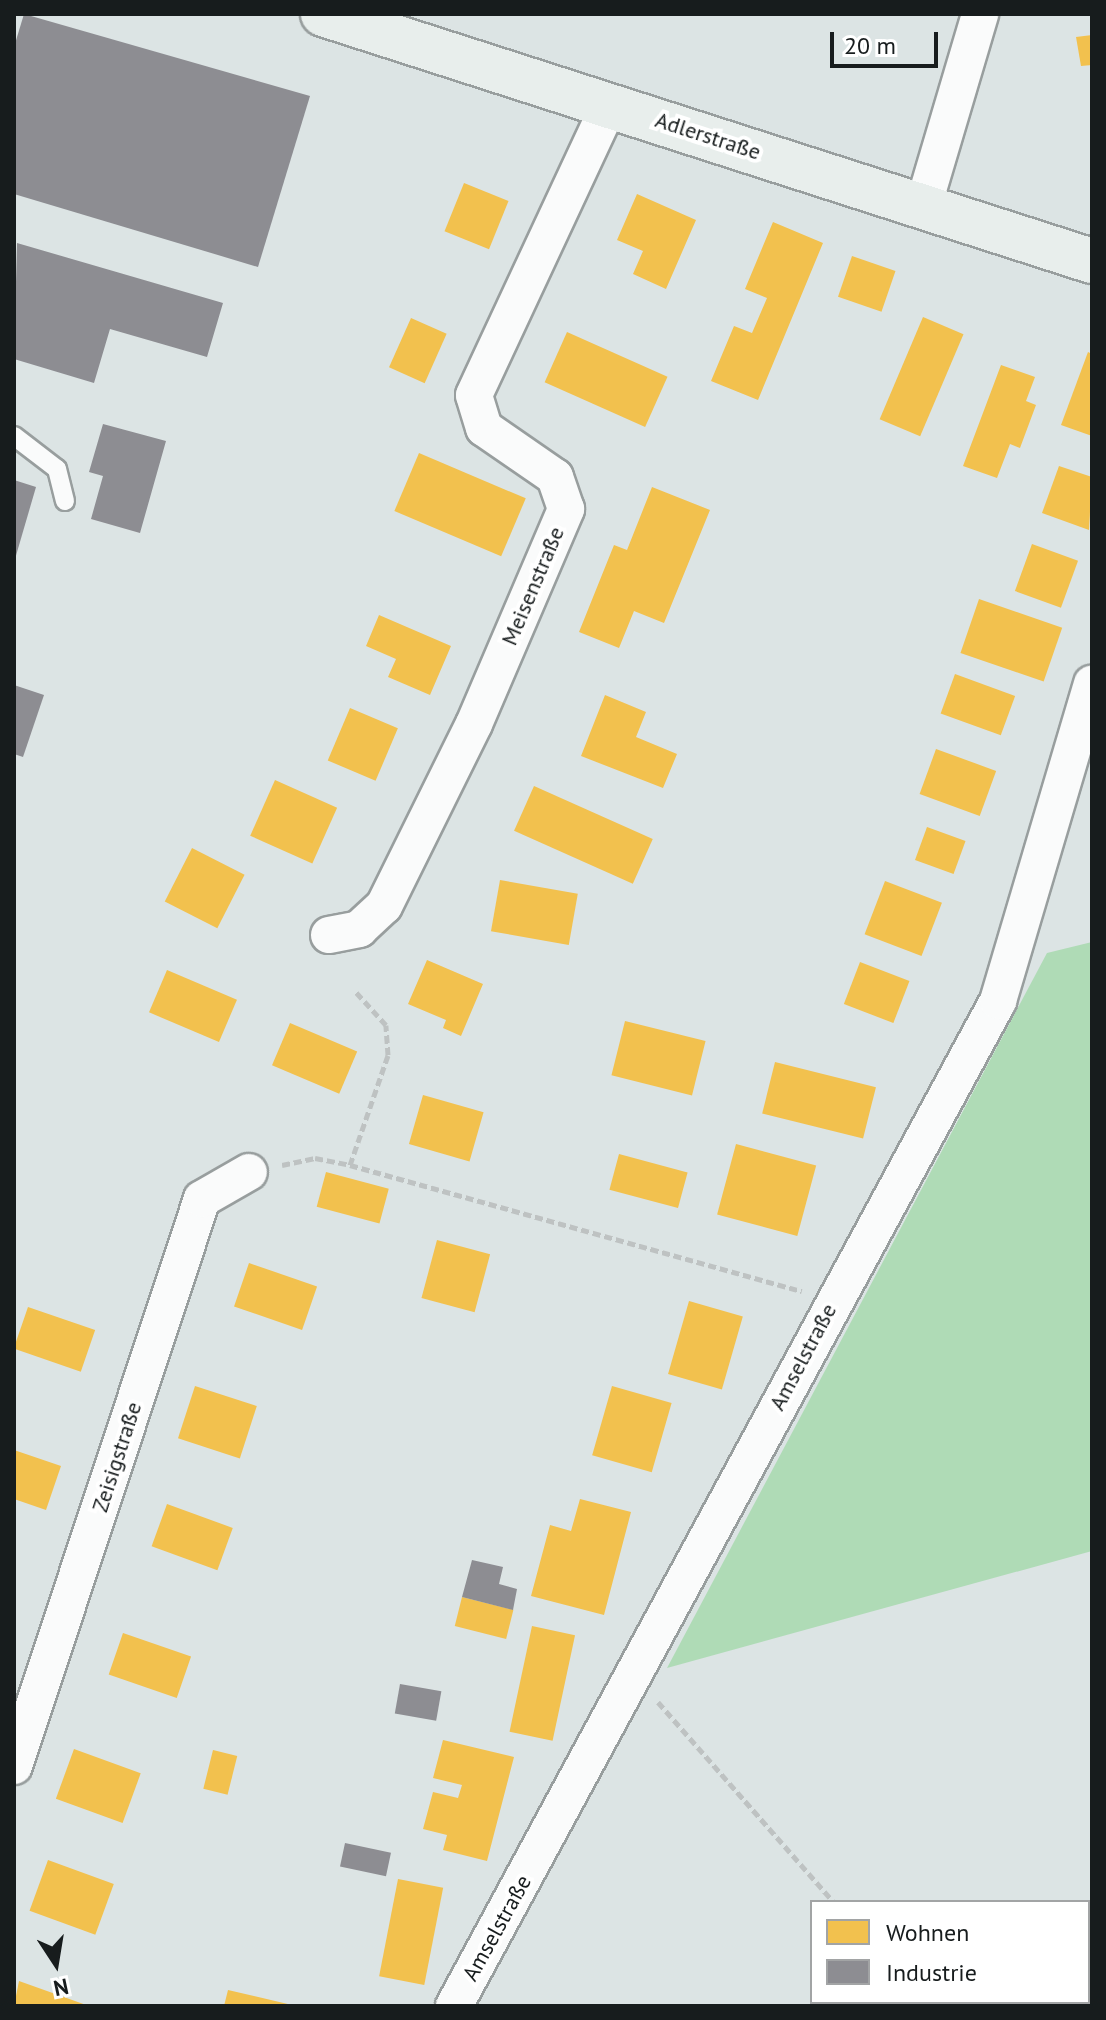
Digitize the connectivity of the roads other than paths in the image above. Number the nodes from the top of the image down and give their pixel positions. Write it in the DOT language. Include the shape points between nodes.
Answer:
graph roads {
  1 [pos="323,14"];
  2 [pos="980,14"];
  3 [pos="610,103"];
  4 [pos="923,207"];
  5 [pos="1092,261"];
  6 [pos="14,436"];
  7 [pos="65,501"];
  8 [pos="1092,684"];
  9 [pos="329,935"];
  10 [pos="249,1172"];
  11 [pos="14,1766"];
  12 [pos="454,2006"];
  1 -- 3 [label="street, Adlerstraße"];
  2 -- 4 [label="street"];
  3 -- 4 [label="street, Adlerstraße"];
  3 -- 9 [label="street, Meisenstraße" via="474,395 484,428 555,477 566,509 474,724 384,906 359,929"];
  4 -- 5 [label="street, Adlerstraße"];
  6 -- 7 [label="lane" via="57,469"];
  8 -- 12 [label="street, Amselstraße" via="1003,989"];
  10 -- 11 [label="street, Zeisigstraße" via="202,1199"];
}
